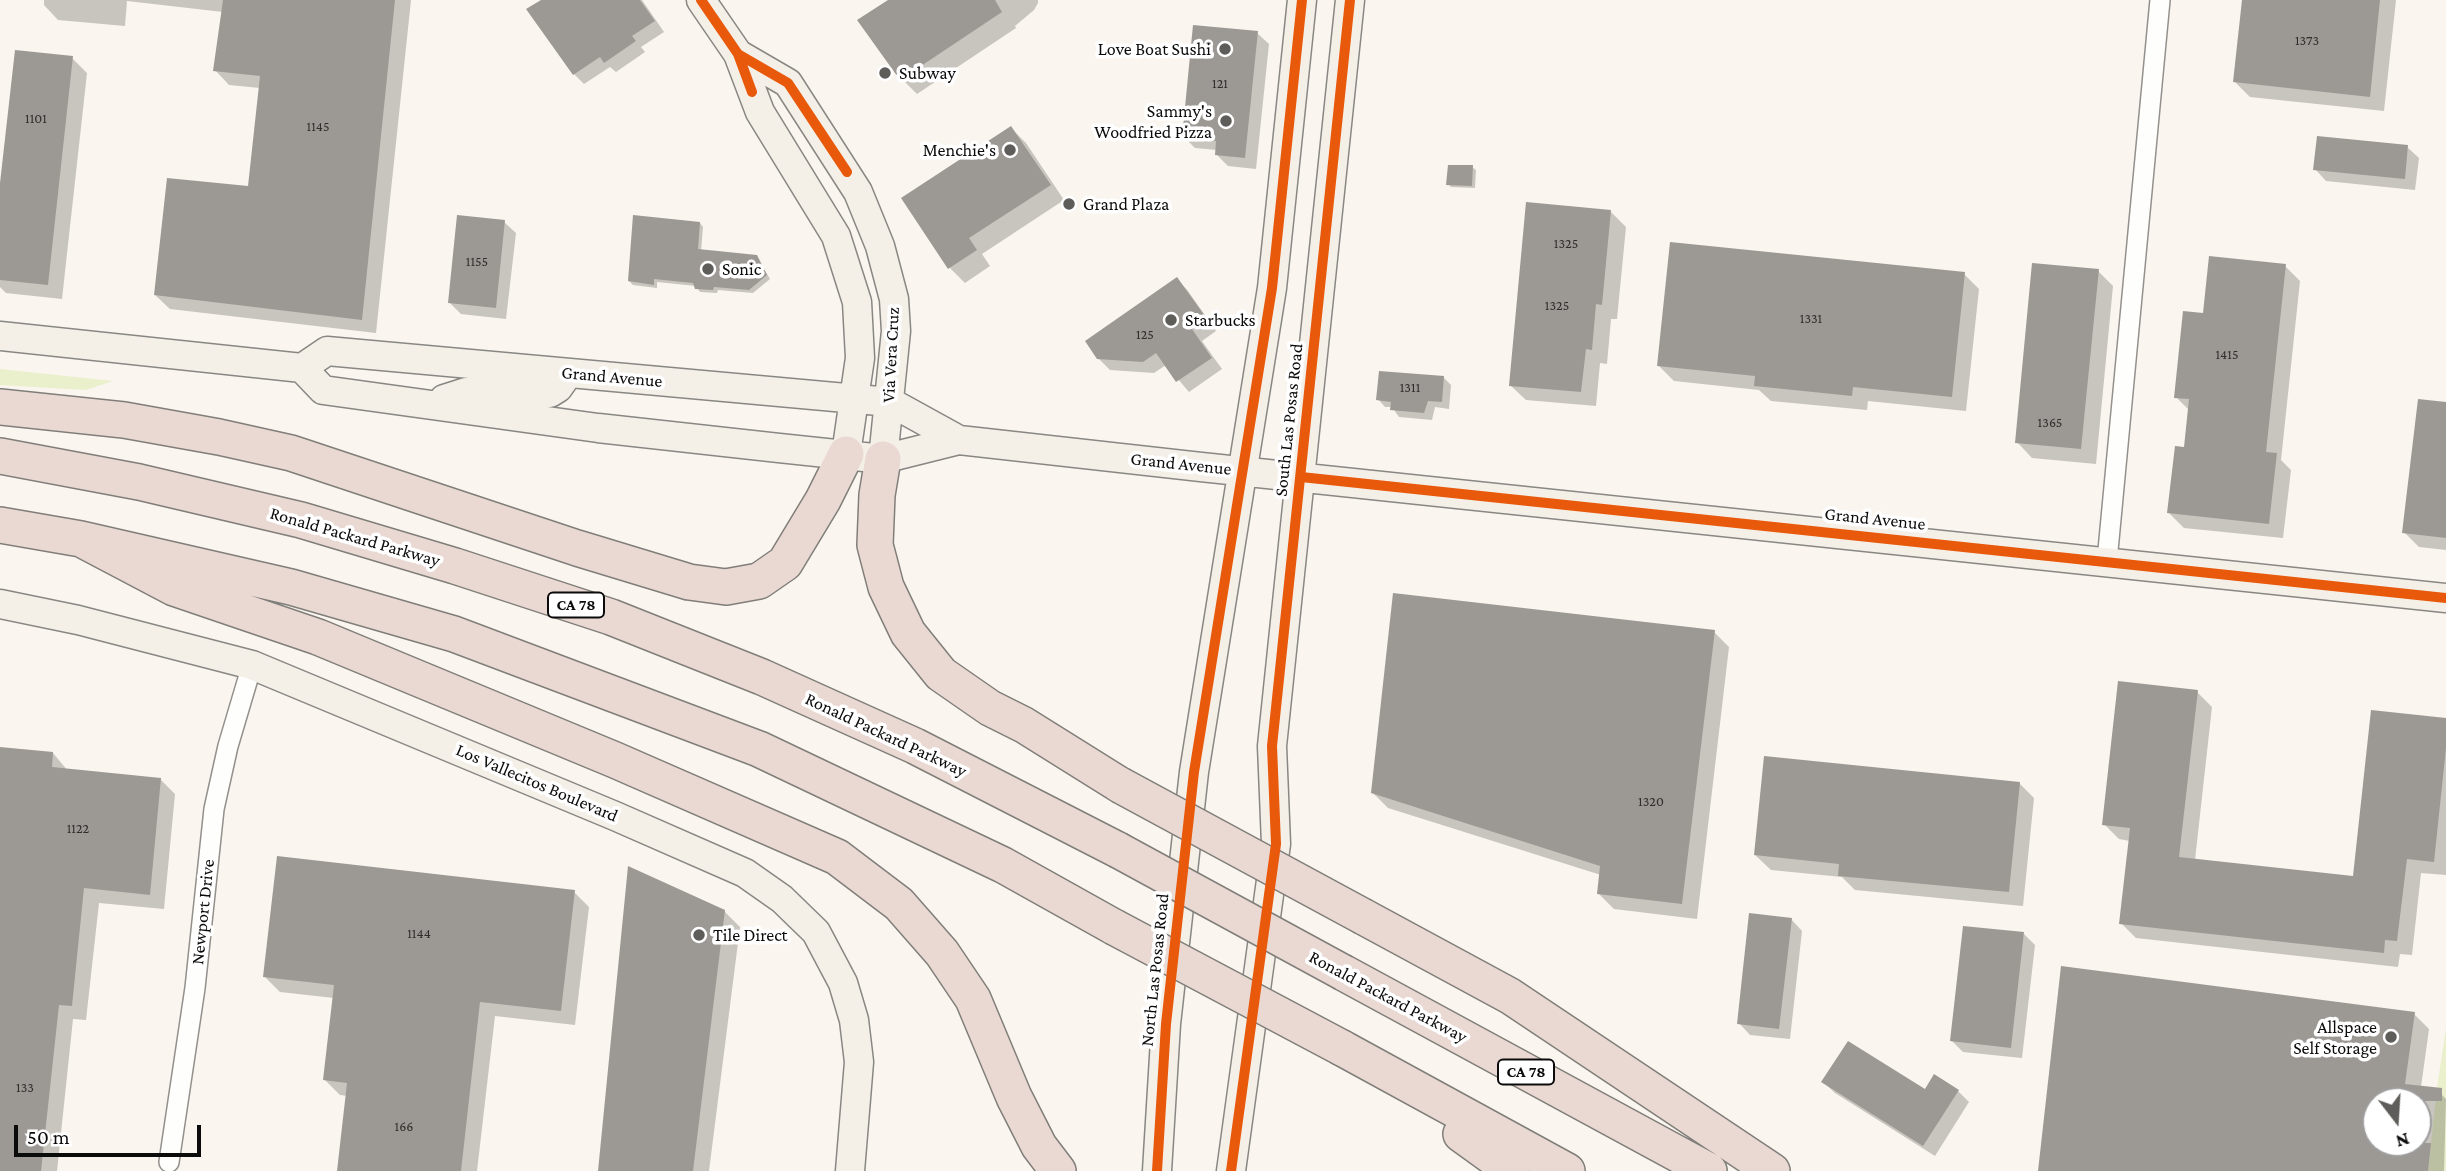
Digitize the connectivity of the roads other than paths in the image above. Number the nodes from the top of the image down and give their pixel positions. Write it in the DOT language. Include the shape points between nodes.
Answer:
graph roads {
  1 [pos="701,0"];
  2 [pos="1302,0"];
  3 [pos="1350,0"];
  4 [pos="2160,0"];
  5 [pos="738,54"];
  6 [pos="0,336"];
  7 [pos="302,368"];
  8 [pos="564,373"];
  9 [pos="855,399"];
  10 [pos="890,402"];
  11 [pos="426,404"];
  12 [pos="0,407"];
  13 [pos="960,440"];
  14 [pos="846,454"];
  15 [pos="0,456"];
  16 [pos="883,458"];
  17 [pos="1242,471"];
  18 [pos="1301,477"];
  19 [pos="0,525"];
  20 [pos="80,539"];
  21 [pos="2107,561"];
  22 [pos="2446,598"];
  23 [pos="0,604"];
  24 [pos="252,666"];
  25 [pos="1194,772"];
  26 [pos="1342,1048"];
  27 [pos="169,1162"];
  28 [pos="850,1171"];
  29 [pos="1058,1171"];
  30 [pos="1157,1171"];
  31 [pos="1231,1171"];
  32 [pos="1512,1171"];
  33 [pos="1567,1171"];
  34 [pos="1709,1171"];
  35 [pos="1772,1171"];
  1 -- 5 [label="main road, Via Vera Cruz"];
  2 -- 17 [label="main road, South Las Posas Road" via="1272,288"];
  3 -- 18 [label="main road, South Las Posas Road"];
  4 -- 21 [label="street"];
  5 -- 9 [label="main road, Via Vera Cruz" via="760,112 836,236 857,302 860,358"];
  5 -- 10 [label="main road, Via Vera Cruz" via="788,83 858,192 880,246 894,299"];
  6 -- 7 [label="main road"];
  7 -- 8 [label="main road, Grand Avenue" via="327,351"];
  7 -- 11 [label="main road, Grand Avenue" via="323,390"];
  8 -- 9 [label="main road, Grand Avenue"];
  8 -- 11 [label="main road" via="563,381 550,393 466,393"];
  9 -- 10 [label="main road, Grand Avenue"];
  9 -- 14 [label="main road, Via Vera Cruz"];
  10 -- 13 [label="main road, Grand Avenue"];
  10 -- 16 [label="main road, Via Vera Cruz"];
  11 -- 14 [label="main road, Grand Avenue"];
  12 -- 14 [label="highway" via="124,420 291,453 577,548 689,582 726,587 759,581 785,563"];
  13 -- 16 [label="main road, Grand Avenue"];
  13 -- 17 [label="main road, Grand Avenue"];
  14 -- 16 [label="main road, Grand Avenue"];
  15 -- 34 [label="highway, Ronald Packard Parkway / CA 78, bridge" via="301,520 611,617 762,677 915,746 1118,850"];
  16 -- 35 [label="highway, bridge" via="875,545 886,587 908,634 941,674 1120,785 1510,996"];
  17 -- 18 [label="main road, Grand Avenue"];
  17 -- 25 [label="main road, South Las Posas Road"];
  18 -- 21 [label="main road, Grand Avenue"];
  18 -- 31 [label="main road, South Las Posas Road" via="1272,746 1276,844"];
  19 -- 20 [label="highway"];
  20 -- 26 [label="highway, bridge" via="290,587 454,634 759,749 1003,865"];
  20 -- 29 [label="highway" via="174,588 318,637 836,857 899,904 942,953 972,999 1039,1146"];
  21 -- 22 [label="main road, Grand Avenue"];
  23 -- 24 [label="main road, Los Vallecitos Boulevard"];
  24 -- 27 [label="street, Newport Drive" via="214,809 195,988"];
  24 -- 28 [label="main road, Los Vallecitos Boulevard" via="670,839 745,873 782,899 816,932 843,983 854,1020 859,1062"];
  25 -- 30 [label="main road, North Las Posas Road" via="1166,1024"];
  26 -- 32 [label="highway"];
  26 -- 33 [label="highway"];
}
